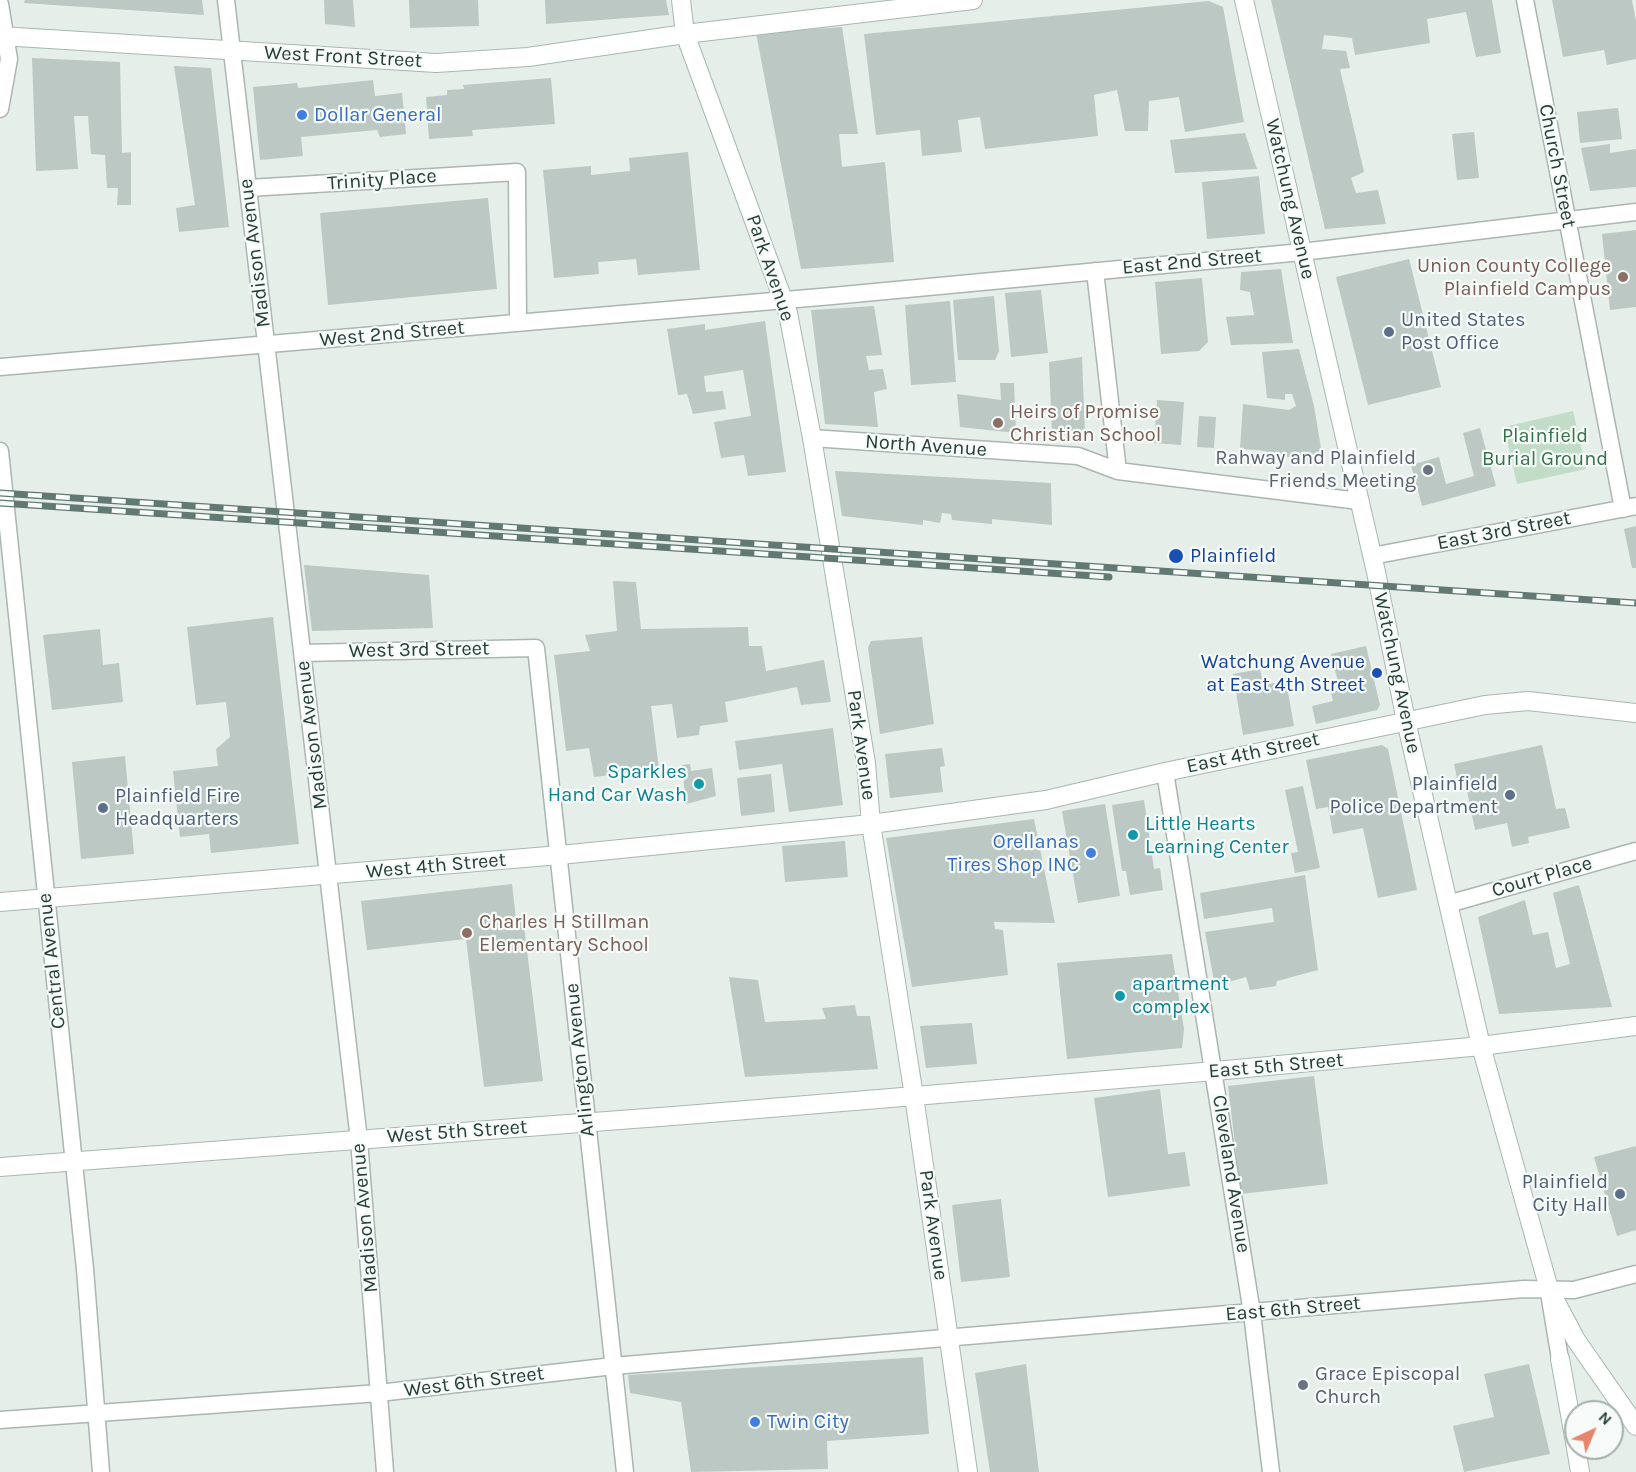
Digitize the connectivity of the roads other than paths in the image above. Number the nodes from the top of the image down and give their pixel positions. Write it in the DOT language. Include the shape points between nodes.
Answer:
graph roads {
  1 [pos="226,0"];
  2 [pos="681,0"];
  3 [pos="973,0"];
  4 [pos="1244,0"];
  5 [pos="1525,0"];
  6 [pos="0,4"];
  7 [pos="686,34"];
  8 [pos="1,37"];
  9 [pos="232,51"];
  10 [pos="0,109"];
  11 [pos="248,188"];
  12 [pos="1636,212"];
  13 [pos="1567,220"];
  14 [pos="1302,252"];
  15 [pos="1095,271"];
  16 [pos="783,301"];
  17 [pos="518,321"];
  18 [pos="266,345"];
  19 [pos="0,367"];
  20 [pos="812,438"];
  21 [pos="0,451"];
  22 [pos="1118,471"];
  23 [pos="1359,501"];
  24 [pos="1629,508"];
  25 [pos="1372,556"];
  26 [pos="536,648"];
  27 [pos="302,653"];
  28 [pos="1636,712"];
  29 [pos="1406,721"];
  30 [pos="1165,772"];
  31 [pos="871,824"];
  32 [pos="1636,851"];
  33 [pos="560,855"];
  34 [pos="328,874"];
  35 [pos="46,898"];
  36 [pos="0,902"];
  37 [pos="1448,904"];
  38 [pos="1636,1026"];
  39 [pos="1481,1046"];
  40 [pos="1215,1071"];
  41 [pos="914,1096"];
  42 [pos="586,1122"];
  43 [pos="359,1140"];
  44 [pos="73,1160"];
  45 [pos="0,1167"];
  46 [pos="1636,1274"];
  47 [pos="1549,1289"];
  48 [pos="1252,1313"];
  49 [pos="948,1337"];
  50 [pos="1560,1359"];
  51 [pos="613,1366"];
  52 [pos="380,1393"];
  53 [pos="1567,1400"];
  54 [pos="95,1412"];
  55 [pos="0,1420"];
  56 [pos="1636,1426"];
  57 [pos="101,1472"];
  58 [pos="386,1472"];
  59 [pos="625,1472"];
  60 [pos="968,1472"];
  61 [pos="1271,1472"];
  1 -- 9 [label="street, Madison Avenue"];
  2 -- 7 [label="main road, Park Avenue"];
  3 -- 7 [label="main road, West Front Street"];
  4 -- 14 [label="main road, Watchung Avenue"];
  5 -- 13 [label="street, Church Street"];
  6 -- 8 [label="street"];
  7 -- 9 [label="main road, West Front Street" via="528,57 436,63"];
  7 -- 16 [label="main road, Park Avenue"];
  8 -- 9 [label="main road, West Front Street"];
  8 -- 10 [label="street" via="9,59"];
  9 -- 11 [label="street, Madison Avenue"];
  11 -- 17 [label="street, Trinity Place" via="517,172"];
  11 -- 18 [label="street, Madison Avenue"];
  12 -- 13 [label="street, East 2nd Street"];
  13 -- 14 [label="street, East 2nd Street"];
  13 -- 24 [label="street, Church Street"];
  14 -- 15 [label="street, East 2nd Street"];
  14 -- 23 [label="main road, Watchung Avenue"];
  15 -- 16 [label="street, East 2nd Street"];
  15 -- 22 [label="street"];
  16 -- 17 [label="street, West 2nd Street"];
  16 -- 20 [label="main road, Park Avenue"];
  17 -- 18 [label="street, West 2nd Street"];
  18 -- 19 [label="street, West 2nd Street"];
  18 -- 27 [label="street, Madison Avenue"];
  20 -- 22 [label="street, North Avenue" via="1078,456"];
  20 -- 31 [label="main road, Park Avenue" via="866,763"];
  21 -- 35 [label="street, Central Avenue"];
  22 -- 23 [label="street, North Avenue"];
  23 -- 25 [label="main road, Watchung Avenue"];
  24 -- 25 [label="street, East 3rd Street"];
  25 -- 29 [label="main road, Watchung Avenue"];
  26 -- 27 [label="street, West 3rd Street"];
  26 -- 33 [label="street, Arlington Avenue"];
  27 -- 34 [label="street, Madison Avenue"];
  28 -- 29 [label="main road, East 4th Street" via="1528,701 1485,705"];
  29 -- 30 [label="main road, East 4th Street"];
  29 -- 37 [label="main road, Watchung Avenue"];
  30 -- 31 [label="main road, East 4th Street" via="1046,800"];
  30 -- 40 [label="street, Cleveland Avenue"];
  31 -- 33 [label="main road, West 4th Street"];
  31 -- 41 [label="main road, Park Avenue"];
  32 -- 37 [label="street, Court Place"];
  33 -- 34 [label="main road, West 4th Street"];
  33 -- 42 [label="street, Arlington Avenue"];
  34 -- 35 [label="main road, West 4th Street"];
  34 -- 43 [label="street, Madison Avenue"];
  35 -- 36 [label="main road, West 4th Street"];
  35 -- 44 [label="street, Central Avenue"];
  37 -- 39 [label="main road, Watchung Avenue"];
  38 -- 39 [label="main road, East 5th Street"];
  39 -- 40 [label="main road, East 5th Street"];
  39 -- 47 [label="main road, Watchung Avenue"];
  40 -- 41 [label="main road, East 5th Street"];
  40 -- 48 [label="street, Cleveland Avenue"];
  41 -- 42 [label="main road, West 5th Street"];
  41 -- 49 [label="main road, Park Avenue"];
  42 -- 43 [label="main road, West 5th Street"];
  42 -- 51 [label="street, Arlington Avenue"];
  43 -- 44 [label="main road, West 5th Street"];
  43 -- 52 [label="street, Madison Avenue"];
  44 -- 45 [label="main road, West 5th Street"];
  44 -- 54 [label="street, Central Avenue"];
  46 -- 47 [label="street, East 6th Street" via="1574,1290"];
  47 -- 48 [label="street, East 6th Street"];
  47 -- 50 [label="street"];
  47 -- 56 [label="main road, Watchung Avenue" via="1576,1340"];
  48 -- 49 [label="street, East 6th Street"];
  48 -- 61 [label="street, Cleveland Avenue"];
  49 -- 51 [label="street, West 6th Street"];
  49 -- 60 [label="main road, Park Avenue"];
  50 -- 53 [label="main road"];
  51 -- 52 [label="street, West 6th Street"];
  51 -- 59 [label="street, Arlington Avenue"];
  52 -- 54 [label="street, West 6th Street"];
  52 -- 58 [label="street, Madison Avenue"];
  54 -- 55 [label="street, West 6th Street"];
  54 -- 57 [label="street, Central Avenue"];
}
